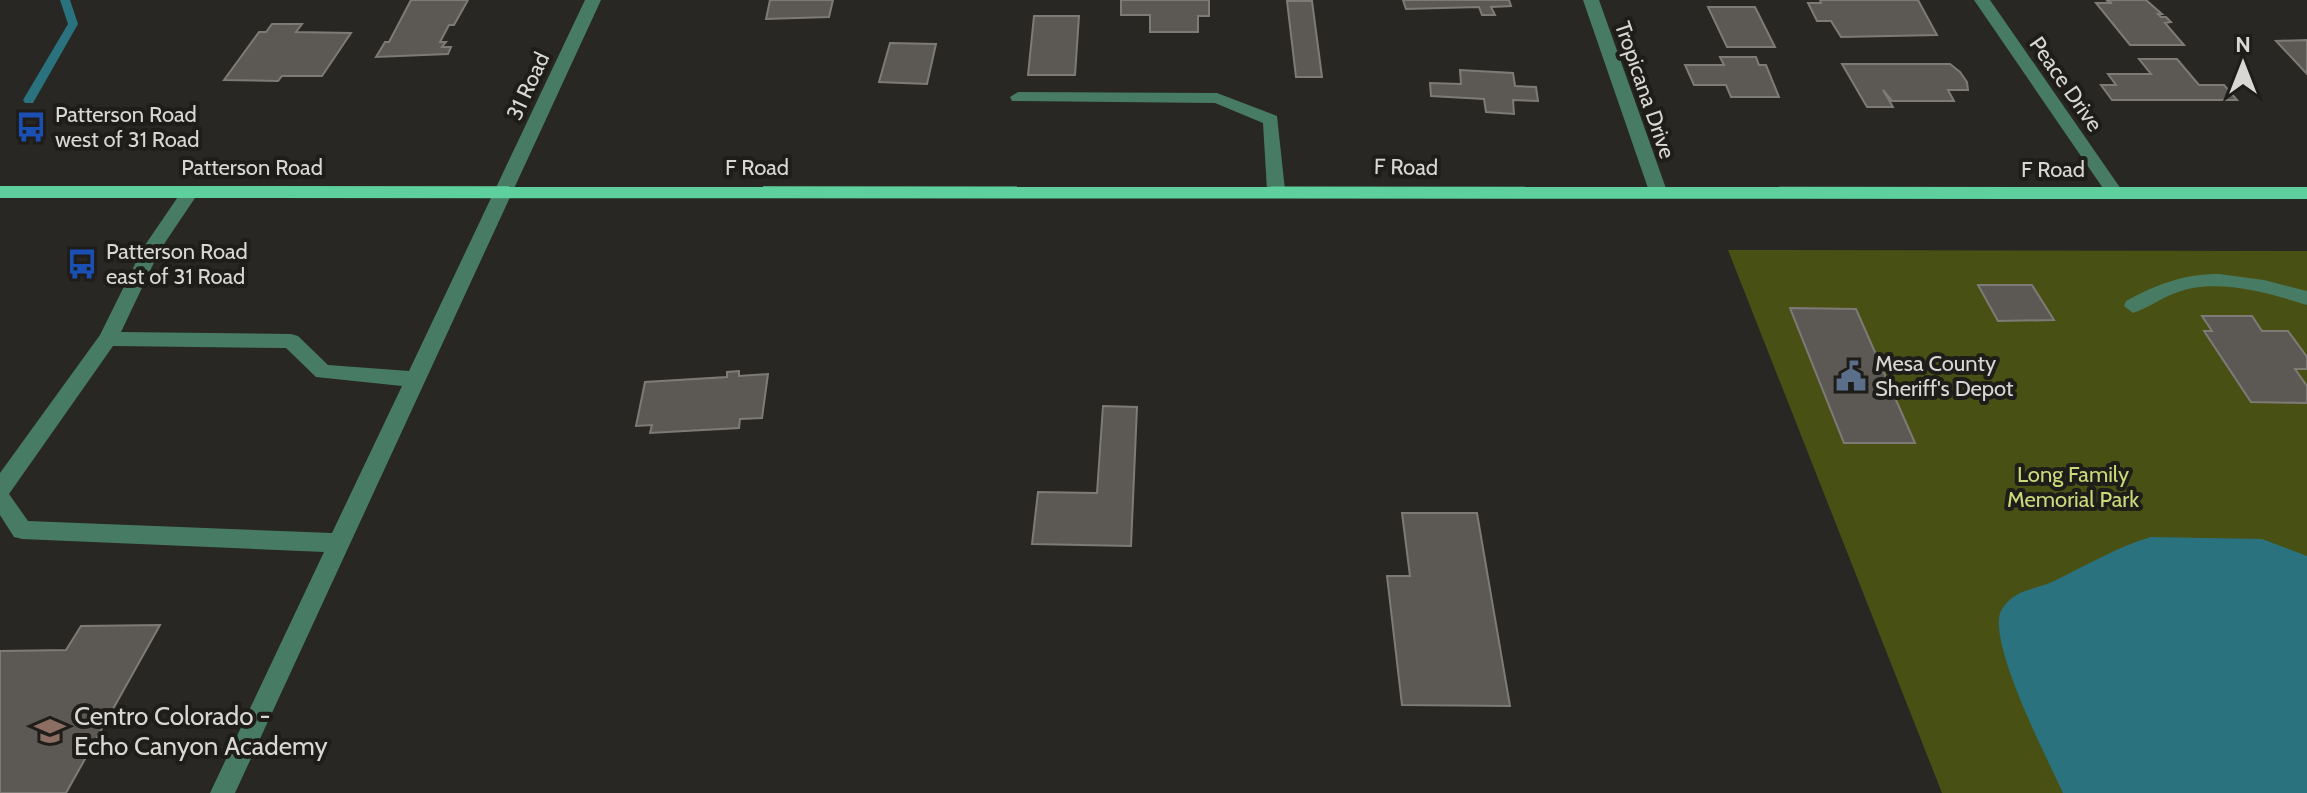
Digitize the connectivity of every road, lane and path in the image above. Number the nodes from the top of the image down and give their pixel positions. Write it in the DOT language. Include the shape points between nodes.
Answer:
graph roads {
  1 [pos="593,0"];
  2 [pos="1591,0"];
  3 [pos="1982,0"];
  4 [pos="1018,97"];
  5 [pos="1276,190"];
  6 [pos="504,191"];
  7 [pos="0,192"];
  8 [pos="190,192"];
  9 [pos="2115,193"];
  10 [pos="2307,193"];
  11 [pos="1659,194"];
  12 [pos="2307,298"];
  13 [pos="2133,306"];
  14 [pos="108,339"];
  15 [pos="416,379"];
  16 [pos="0,490"];
  17 [pos="0,498"];
  18 [pos="339,543"];
  19 [pos="222,793"];
  1 -- 6 [label="street, 31 Road"];
  2 -- 11 [label="street, Tropicana Drive"];
  3 -- 9 [label="street, Peace Drive"];
  4 -- 5 [label="street" via="1217,98 1271,120"];
  5 -- 6 [label="main road, F Road"];
  5 -- 11 [label="main road, F Road"];
  6 -- 8 [label="main road, Patterson Road"];
  6 -- 15 [label="street, 31 Road"];
  7 -- 8 [label="main road, Patterson Road"];
  8 -- 14 [label="street" via="152,248"];
  9 -- 10 [label="main road, F Road"];
  9 -- 11 [label="main road, F Road"];
  12 -- 13 [label="street" via="2260,286 2191,282"];
  14 -- 15 [label="street" via="291,341 323,372"];
  14 -- 16 [label="street"];
  15 -- 18 [label="street, 31 Road"];
  17 -- 18 [label="street" via="22,530"];
  18 -- 19 [label="street, 31 Road"];
}
